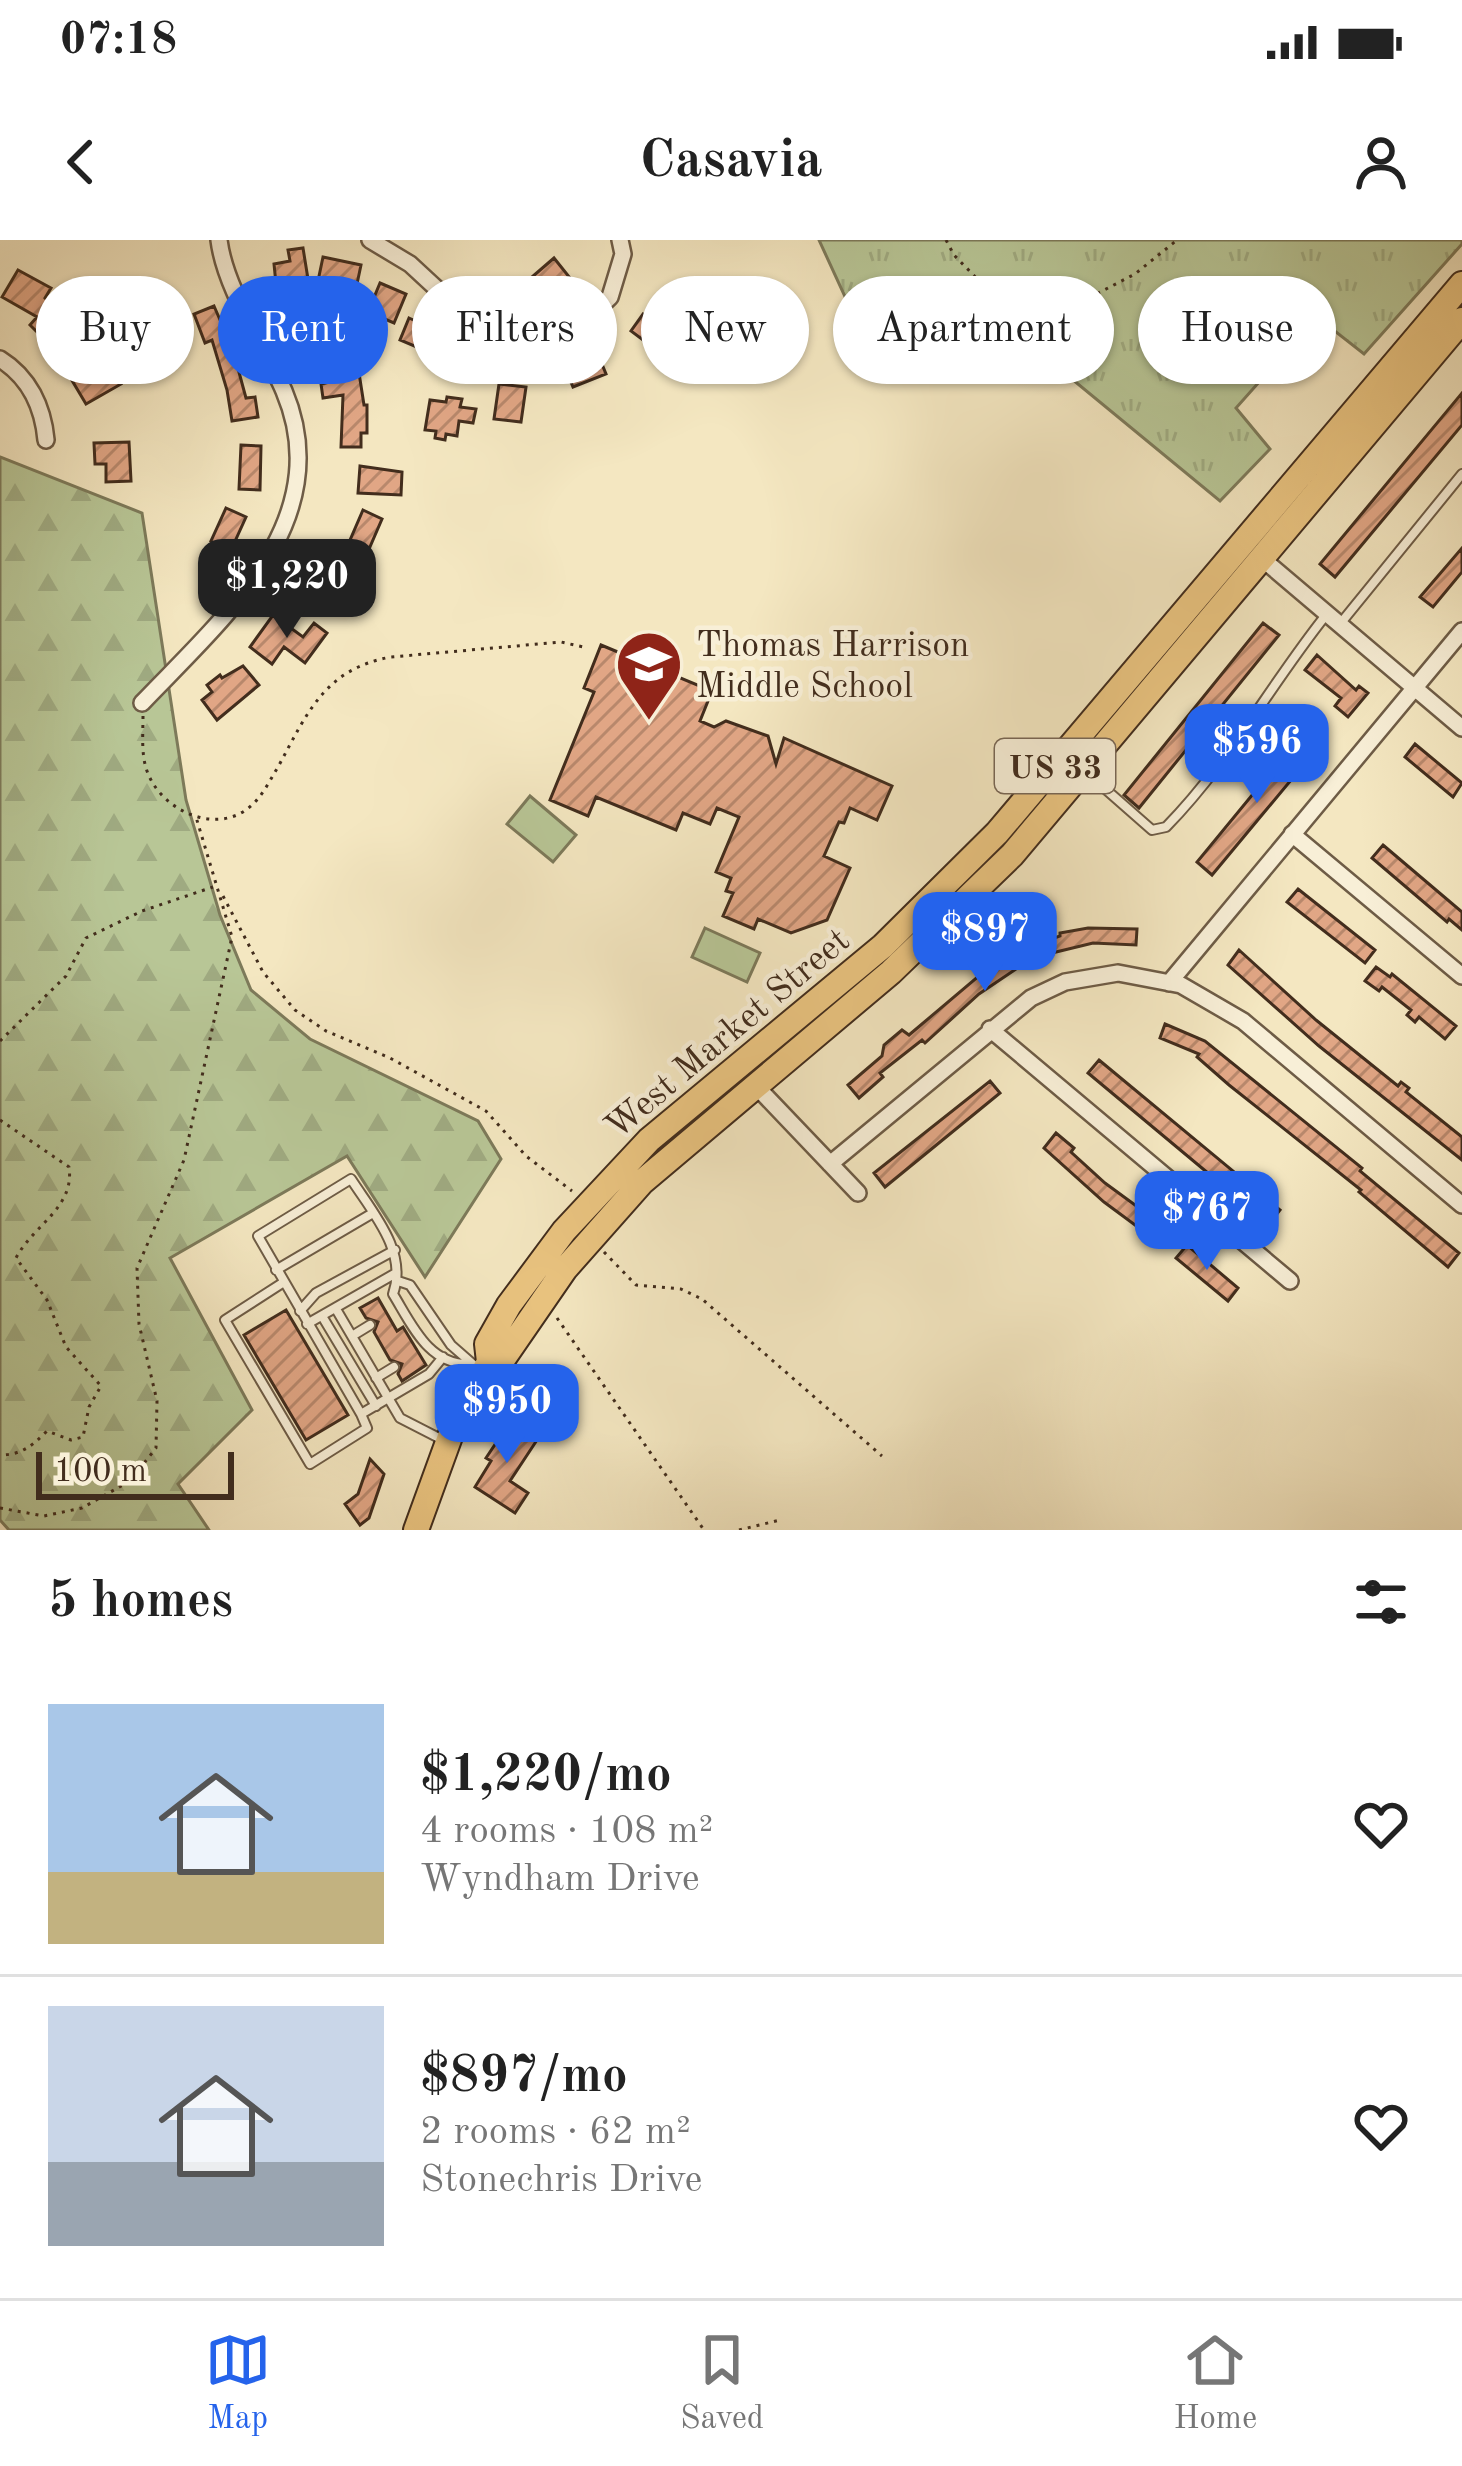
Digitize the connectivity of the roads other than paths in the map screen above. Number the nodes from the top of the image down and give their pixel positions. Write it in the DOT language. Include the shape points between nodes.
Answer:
graph roads {
  1 [pos="219,240"];
  2 [pos="370,240"];
  3 [pos="620,240"];
  4 [pos="1462,284"];
  5 [pos="1462,320"];
  6 [pos="0,359"];
  7 [pos="46,440"];
  8 [pos="1462,474"];
  9 [pos="1252,551"];
  10 [pos="1333,620"];
  11 [pos="1462,631"];
  12 [pos="1414,688"];
  13 [pos="142,703"];
  14 [pos="1462,728"];
  15 [pos="1085,770"];
  16 [pos="1292,834"];
  17 [pos="1462,976"];
  18 [pos="1168,983"];
  19 [pos="990,1029"];
  20 [pos="755,1085"];
  21 [pos="830,1164"];
  22 [pos="858,1193"];
  23 [pos="1462,1205"];
  24 [pos="373,1213"];
  25 [pos="395,1250"];
  26 [pos="277,1270"];
  27 [pos="397,1277"];
  28 [pos="1290,1281"];
  29 [pos="284,1282"];
  30 [pos="402,1308"];
  31 [pos="336,1309"];
  32 [pos="300,1311"];
  33 [pos="322,1316"];
  34 [pos="389,1316"];
  35 [pos="308,1324"];
  36 [pos="370,1325"];
  37 [pos="352,1336"];
  38 [pos="442,1357"];
  39 [pos="482,1366"];
  40 [pos="394,1367"];
  41 [pos="376,1378"];
  42 [pos="389,1399"];
  43 [pos="376,1406"];
  44 [pos="361,1414"];
  45 [pos="448,1443"];
  46 [pos="416,1530"];
  1 -- 13 [label="street" via="285,394 296,470 280,538 255,582"];
  2 -- 3 [label="street" via="410,264 477,326 530,342 576,330 610,297"];
  4 -- 9 [label="main road, West Market Street / US 33"];
  5 -- 9 [label="main road, West Market Street / US 33"];
  6 -- 7 [label="street" via="34,396"];
  8 -- 10 [label="lane"];
  9 -- 10 [label="street"];
  9 -- 15 [label="main road, West Market Street / US 33"];
  9 -- 39 [label="main road, West Market Street / US 33" via="952,881 650,1140 587,1204 502,1316"];
  10 -- 12 [label="street"];
  10 -- 15 [label="lane" via="1280,672 1227,756 1166,827 1152,830"];
  11 -- 12 [label="street"];
  12 -- 14 [label="street"];
  12 -- 16 [label="street"];
  15 -- 20 [label="main road, West Market Street / US 33" via="937,931"];
  16 -- 17 [label="street"];
  16 -- 18 [label="street"];
  18 -- 19 [label="street" via="1118,973 1065,982"];
  18 -- 23 [label="street" via="1243,1021"];
  19 -- 21 [label="street"];
  19 -- 28 [label="street"];
  20 -- 21 [label="street"];
  20 -- 39 [label="main road, West Market Street / US 33" via="658,1167 591,1237 503,1359"];
  21 -- 22 [label="street"];
  24 -- 25 [label="lane"];
  24 -- 26 [label="lane"];
  24 -- 26 [label="lane" via="351,1179 258,1236"];
  25 -- 27 [label="lane"];
  25 -- 32 [label="lane"];
  26 -- 29 [label="lane"];
  27 -- 30 [label="lane" via="393,1294"];
  27 -- 31 [label="lane"];
  27 -- 39 [label="lane" via="451,1345"];
  29 -- 32 [label="lane"];
  29 -- 44 [label="lane" via="225,1320 310,1464 367,1428"];
  30 -- 34 [label="lane"];
  30 -- 38 [label="lane" via="423,1351"];
  31 -- 33 [label="lane"];
  31 -- 37 [label="lane"];
  32 -- 35 [label="lane"];
  33 -- 35 [label="lane"];
  33 -- 43 [label="lane"];
  35 -- 44 [label="lane"];
  36 -- 37 [label="lane"];
  37 -- 41 [label="lane"];
  38 -- 39 [label="lane"];
  38 -- 42 [label="lane"];
  39 -- 45 [label="main road, West Market Street / US 33"];
  40 -- 41 [label="lane"];
  41 -- 42 [label="lane"];
  42 -- 43 [label="lane"];
  42 -- 45 [label="lane" via="400,1418"];
  43 -- 44 [label="lane"];
  45 -- 46 [label="main road, West Market Street / US 33"];
}
